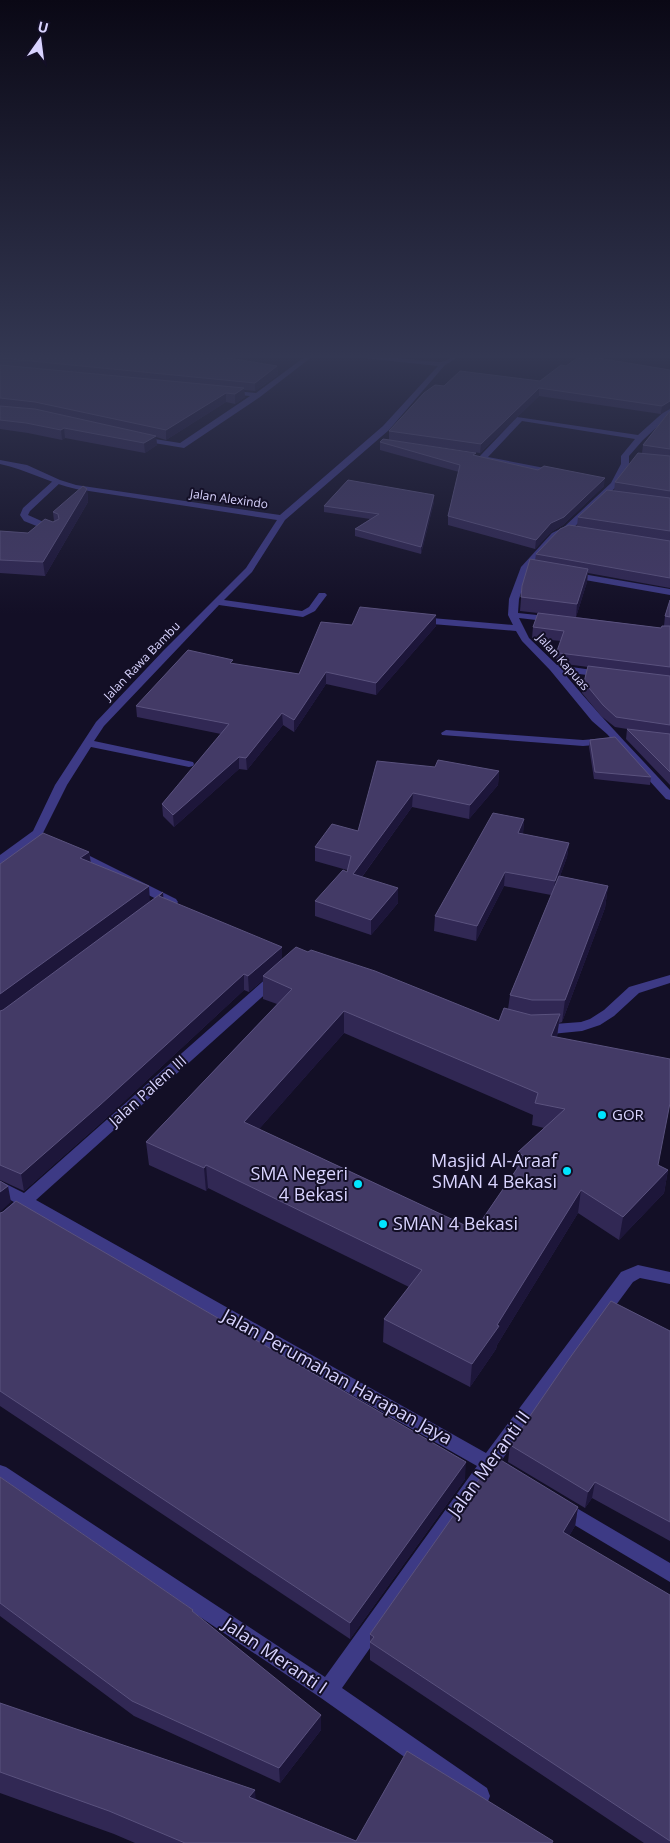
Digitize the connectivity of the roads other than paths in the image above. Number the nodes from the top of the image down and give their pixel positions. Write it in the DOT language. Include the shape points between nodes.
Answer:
graph roads {
  1 [pos="159,442"];
  2 [pos="187,442"];
  3 [pos="371,442"];
  4 [pos="499,442"];
  5 [pos="638,442"];
  6 [pos="380,444"];
  7 [pos="474,457"];
  8 [pos="484,458"];
  9 [pos="0,462"];
  10 [pos="567,475"];
  11 [pos="57,482"];
  12 [pos="604,482"];
  13 [pos="614,484"];
  14 [pos="604,494"];
  15 [pos="616,496"];
  16 [pos="282,518"];
  17 [pos="54,530"];
  18 [pos="559,573"];
  19 [pos="670,592"];
  20 [pos="322,595"];
  21 [pos="216,602"];
  22 [pos="513,614"];
  23 [pos="413,619"];
  24 [pos="567,620"];
  25 [pos="520,628"];
  26 [pos="554,668"];
  27 [pos="617,676"];
  28 [pos="446,733"];
  29 [pos="629,734"];
  30 [pos="615,735"];
  31 [pos="88,743"];
  32 [pos="189,764"];
  33 [pos="670,797"];
  34 [pos="64,847"];
  35 [pos="0,861"];
  36 [pos="183,907"];
  37 [pos="286,969"];
  38 [pos="670,979"];
  39 [pos="529,1030"];
  40 [pos="0,1187"];
  41 [pos="24,1202"];
  42 [pos="0,1224"];
  43 [pos="670,1278"];
  44 [pos="490,1462"];
  45 [pos="0,1473"];
  46 [pos="522,1482"];
  47 [pos="547,1498"];
  48 [pos="670,1573"];
  49 [pos="328,1692"];
  50 [pos="497,1809"];
  1 -- 2 [label="street" via="181,446"];
  3 -- 6 [label="street"];
  3 -- 16 [label="street, Jalan Alexindo"];
  4 -- 8 [label="street"];
  5 -- 13 [label="street"];
  7 -- 8 [label="street"];
  8 -- 10 [label="street"];
  9 -- 11 [label="street, Jalan Alexindo" via="24,467"];
  11 -- 16 [label="street, Jalan Alexindo"];
  11 -- 17 [label="street" via="24,515"];
  12 -- 13 [label="street"];
  13 -- 14 [label="street"];
  14 -- 15 [label="street"];
  14 -- 22 [label="street" via="571,530 555,536 529,568 514,599"];
  16 -- 21 [label="street, Jalan Rawa Bambu" via="254,564"];
  18 -- 19 [label="street"];
  20 -- 21 [label="street" via="312,609 303,614"];
  21 -- 31 [label="street, Jalan Rawa Bambu" via="116,706"];
  22 -- 24 [label="street"];
  22 -- 25 [label="street, Jalan Kapuas"];
  23 -- 25 [label="street"];
  25 -- 26 [label="street, Jalan Kapuas" via="525,638"];
  26 -- 27 [label="street"];
  26 -- 30 [label="street, Jalan Kapuas" via="596,719"];
  28 -- 30 [label="street" via="583,743"];
  29 -- 30 [label="street"];
  30 -- 33 [label="street, Jalan Kapuas"];
  31 -- 32 [label="street"];
  31 -- 35 [label="street, Jalan Rawa Bambu" via="61,785 42,836"];
  34 -- 36 [label="street" via="162,902"];
  37 -- 41 [label="street, Jalan Palem III"];
  38 -- 39 [label="street" via="634,990 595,1022"];
  40 -- 41 [label="street, Jalan Perumahan Harapan Jaya"];
  41 -- 42 [label="street, Jalan Palem III"];
  41 -- 44 [label="street, Jalan Perumahan Harapan Jaya"];
  43 -- 44 [label="street, Jalan Meranti II" via="638,1271 626,1277"];
  44 -- 46 [label="street, Jalan Perumahan Harapan Jaya"];
  44 -- 49 [label="street, Jalan Meranti II"];
  45 -- 49 [label="street, Jalan Meranti I"];
  47 -- 48 [label="street"];
  49 -- 50 [label="street, Jalan Meranti I"];
}
